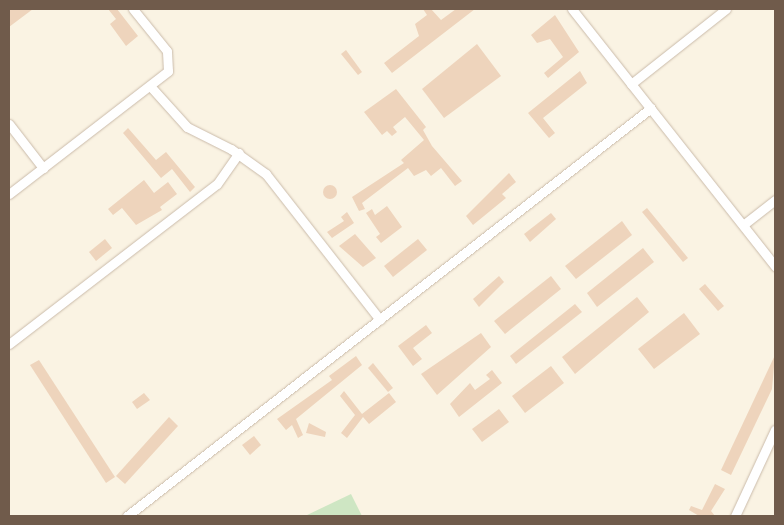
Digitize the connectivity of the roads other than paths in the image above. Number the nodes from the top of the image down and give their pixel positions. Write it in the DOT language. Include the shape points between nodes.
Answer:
graph roads {
  1 [pos="133,9"];
  2 [pos="572,9"];
  3 [pos="726,9"];
  4 [pos="632,84"];
  5 [pos="151,87"];
  6 [pos="651,108"];
  7 [pos="9,124"];
  8 [pos="239,153"];
  9 [pos="43,168"];
  10 [pos="9,194"];
  11 [pos="775,200"];
  12 [pos="743,225"];
  13 [pos="775,266"];
  14 [pos="380,320"];
  15 [pos="9,344"];
  16 [pos="775,432"];
  17 [pos="127,516"];
  18 [pos="735,516"];
  1 -- 5 [label="street" via="168,51 168,71"];
  2 -- 4 [label="street"];
  3 -- 4 [label="street"];
  4 -- 6 [label="street"];
  5 -- 8 [label="street" via="187,128"];
  5 -- 9 [label="street"];
  6 -- 12 [label="street"];
  6 -- 14 [label="street"];
  7 -- 9 [label="street"];
  8 -- 14 [label="street" via="266,174"];
  8 -- 15 [label="street" via="217,184"];
  9 -- 10 [label="street"];
  11 -- 12 [label="street"];
  12 -- 13 [label="street"];
  14 -- 17 [label="street"];
  16 -- 18 [label="street"];
}
